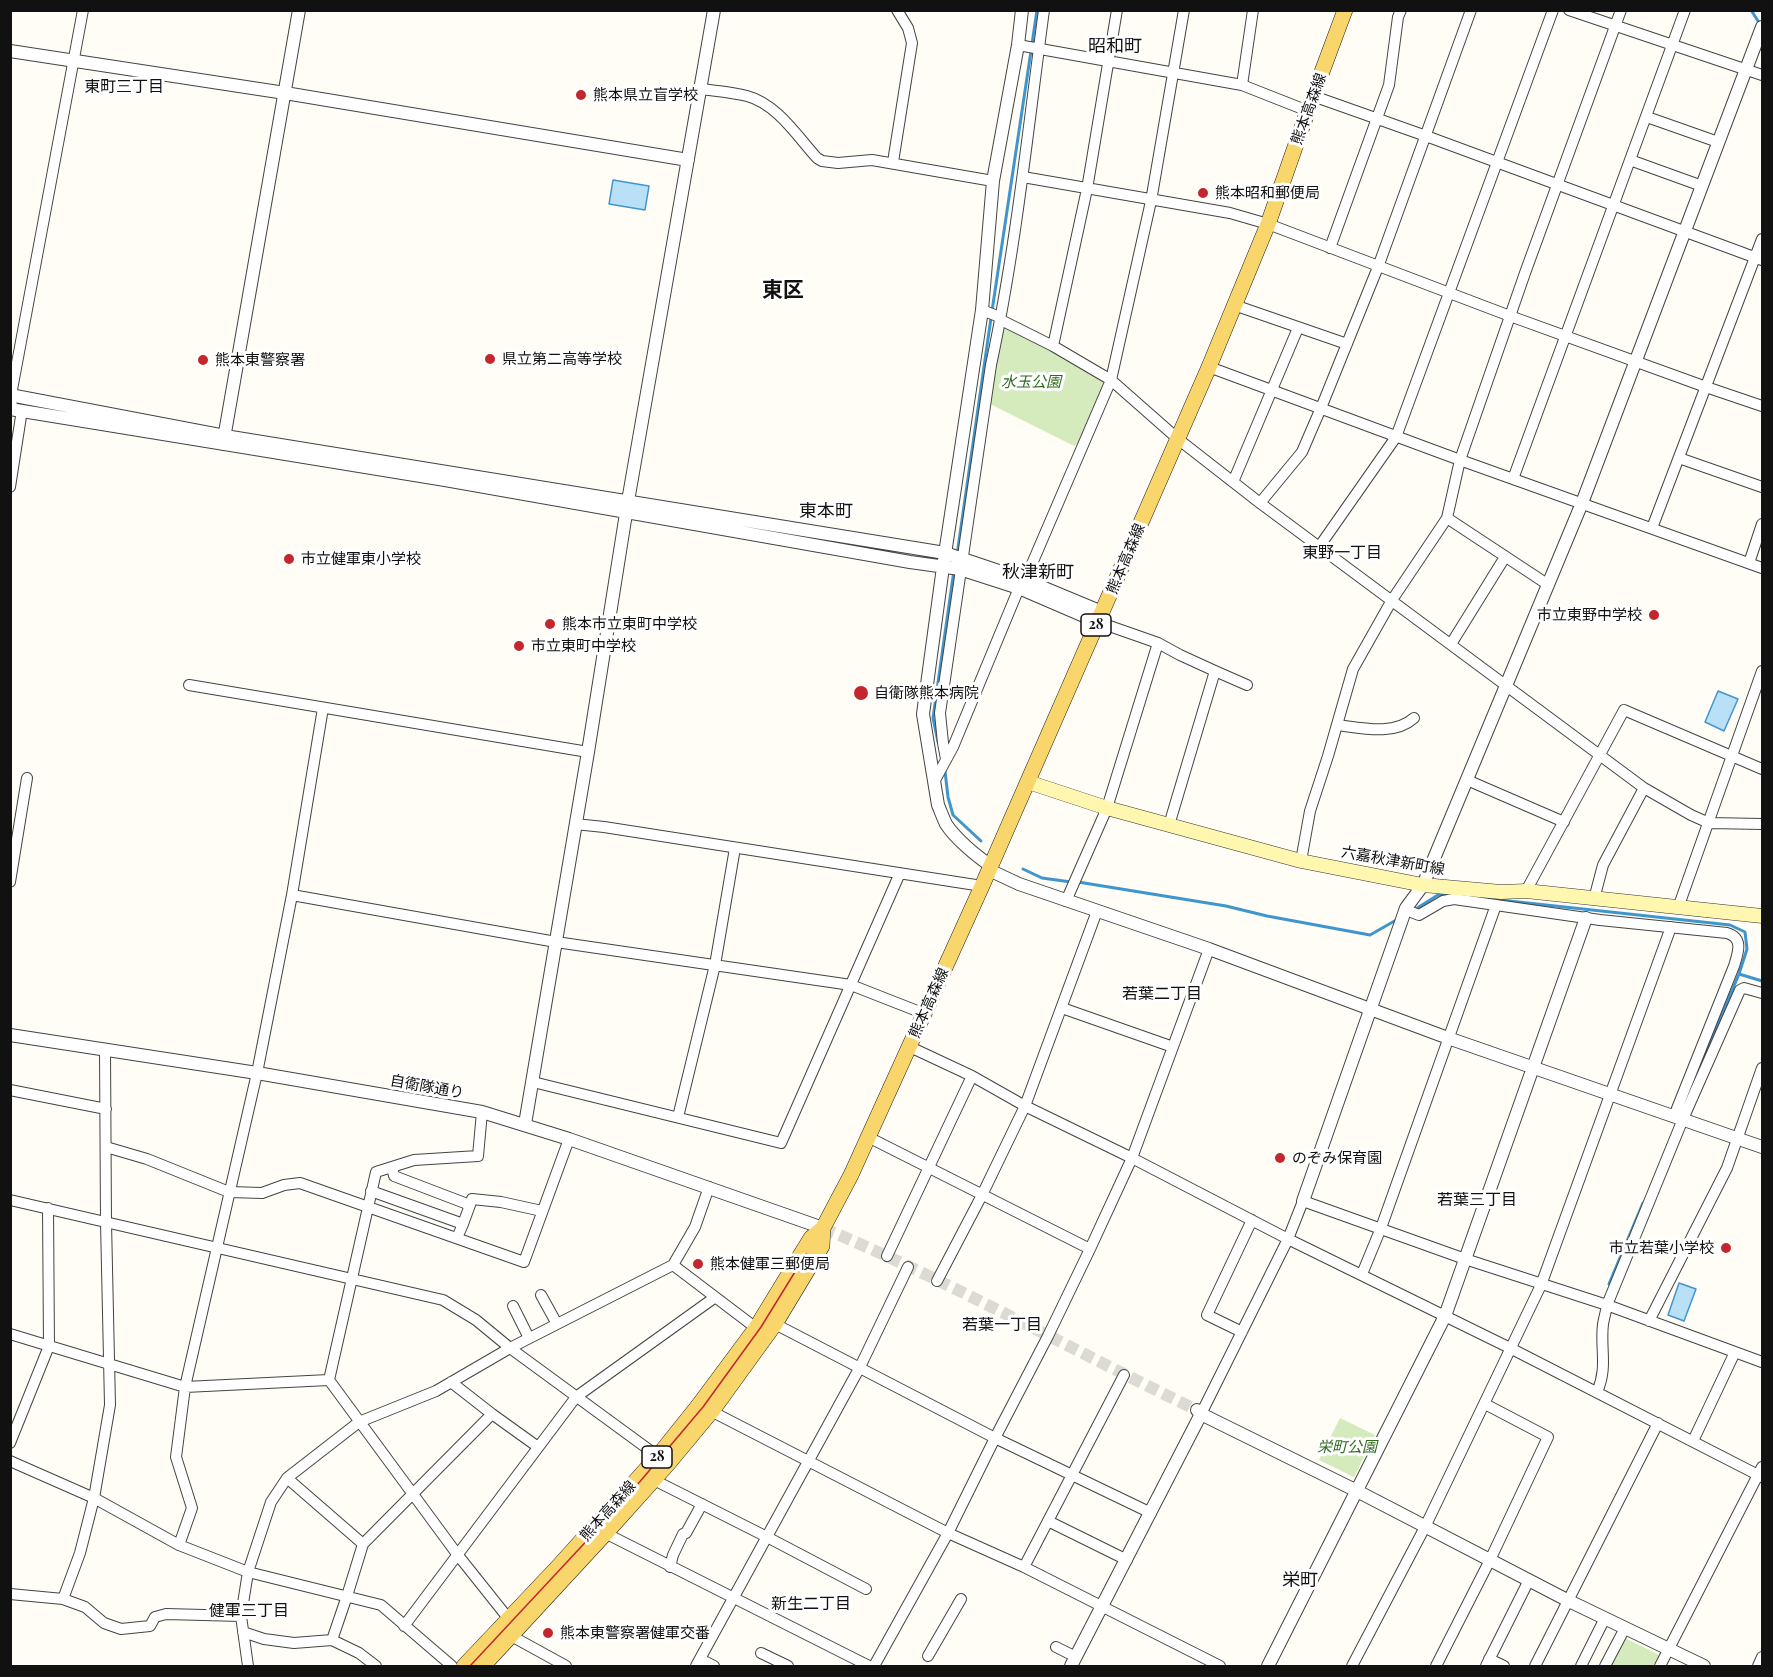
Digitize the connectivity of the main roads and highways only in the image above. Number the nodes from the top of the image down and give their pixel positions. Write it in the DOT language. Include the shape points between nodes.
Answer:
graph roads {
  1 [pos="1345,10"];
  2 [pos="1028,782"];
  3 [pos="1762,916"];
  4 [pos="823,1228"];
  5 [pos="705,1408"];
  6 [pos="663,1460"];
  7 [pos="600,1530"];
  8 [pos="510,1628"];
  9 [pos="464,1666"];
  10 [pos="483,1666"];
  1 -- 2 [label="main road, 熊本高森線 / 28" via="1268,224"];
  2 -- 3 [label="main road, 六嘉秋津新町線" via="1107,808 1301,861 1423,885 1526,891 1589,907 1678,908"];
  2 -- 4 [label="main road, 熊本高森線 / 28" via="910,1047"];
  4 -- 5 [label="main road, 熊本高森線 / 28" via="811,1238"];
  4 -- 5 [label="main road, 熊本高森線 / 28" via="822,1246 775,1324"];
  5 -- 6 [label="main road, 熊本高森線 / 28"];
  6 -- 7 [label="main road, 熊本高森線 / 28"];
  6 -- 7 [label="main road, 熊本高森線 / 28" via="654,1480"];
  7 -- 8 [label="main road, 熊本高森線 / 28"];
  8 -- 9 [label="main road, 熊本高森線 / 28"];
  8 -- 10 [label="main road, 熊本高森線 / 28"];
}
